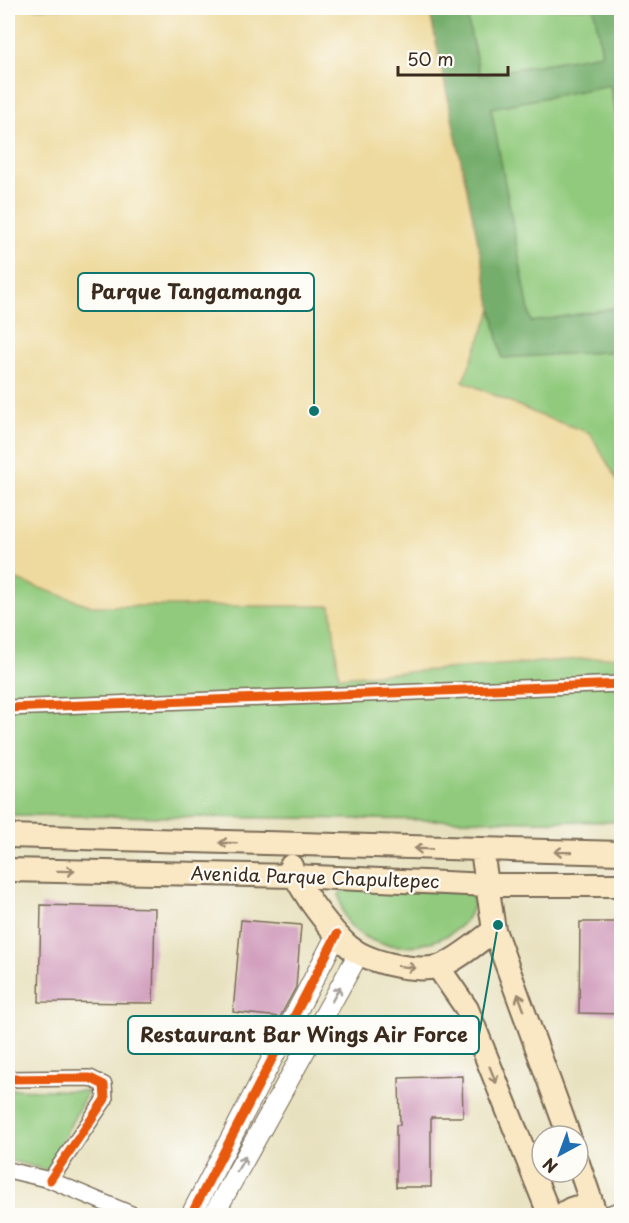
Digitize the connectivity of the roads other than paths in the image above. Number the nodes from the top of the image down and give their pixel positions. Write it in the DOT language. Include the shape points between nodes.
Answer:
graph roads {
  1 [pos="621,684"];
  2 [pos="8,708"];
  3 [pos="8,836"];
  4 [pos="284,845"];
  5 [pos="482,850"];
  6 [pos="621,853"];
  7 [pos="8,870"];
  8 [pos="294,876"];
  9 [pos="488,885"];
  10 [pos="621,885"];
  11 [pos="494,930"];
  12 [pos="337,934"];
  13 [pos="359,953"];
  14 [pos="438,967"];
  15 [pos="8,1078"];
  16 [pos="565,1124"];
  17 [pos="8,1170"];
  18 [pos="50,1180"];
  19 [pos="586,1184"];
  20 [pos="621,1209"];
  21 [pos="598,1214"];
  22 [pos="135,1215"];
  23 [pos="177,1215"];
  24 [pos="192,1215"];
  25 [pos="213,1215"];
  26 [pos="550,1215"];
  27 [pos="561,1215"];
  1 -- 2 [label="street"];
  4 -- 3 [label="main road, Avenida Parque Chapultepec, one-way"];
  5 -- 4 [label="main road, Avenida Parque Chapultepec, one-way"];
  4 -- 8 [label="main road"];
  6 -- 5 [label="main road, Avenida Parque Chapultepec, one-way"];
  5 -- 9 [label="main road"];
  7 -- 8 [label="main road, Avenida Parque Chapultepec, one-way"];
  8 -- 9 [label="main road, Avenida Parque Chapultepec"];
  8 -- 12 [label="main road"];
  9 -- 10 [label="main road, Avenida Parque Chapultepec"];
  9 -- 11 [label="main road"];
  11 -- 14 [label="main road"];
  16 -- 11 [label="main road, one-way"];
  12 -- 13 [label="main road"];
  12 -- 24 [label="street"];
  13 -- 14 [label="main road, one-way" via="409,968"];
  25 -- 13 [label="street, one-way"];
  14 -- 26 [label="main road, one-way" via="467,1009"];
  15 -- 18 [label="street" via="90,1078 104,1085 105,1099"];
  17 -- 18 [label="street"];
  18 -- 22 [label="street"];
  19 -- 21 [label="main road"];
  20 -- 21 [label="street"];
  21 -- 27 [label="main road" via="577,1206"];
  23 -- 24 [label="street"];
}
